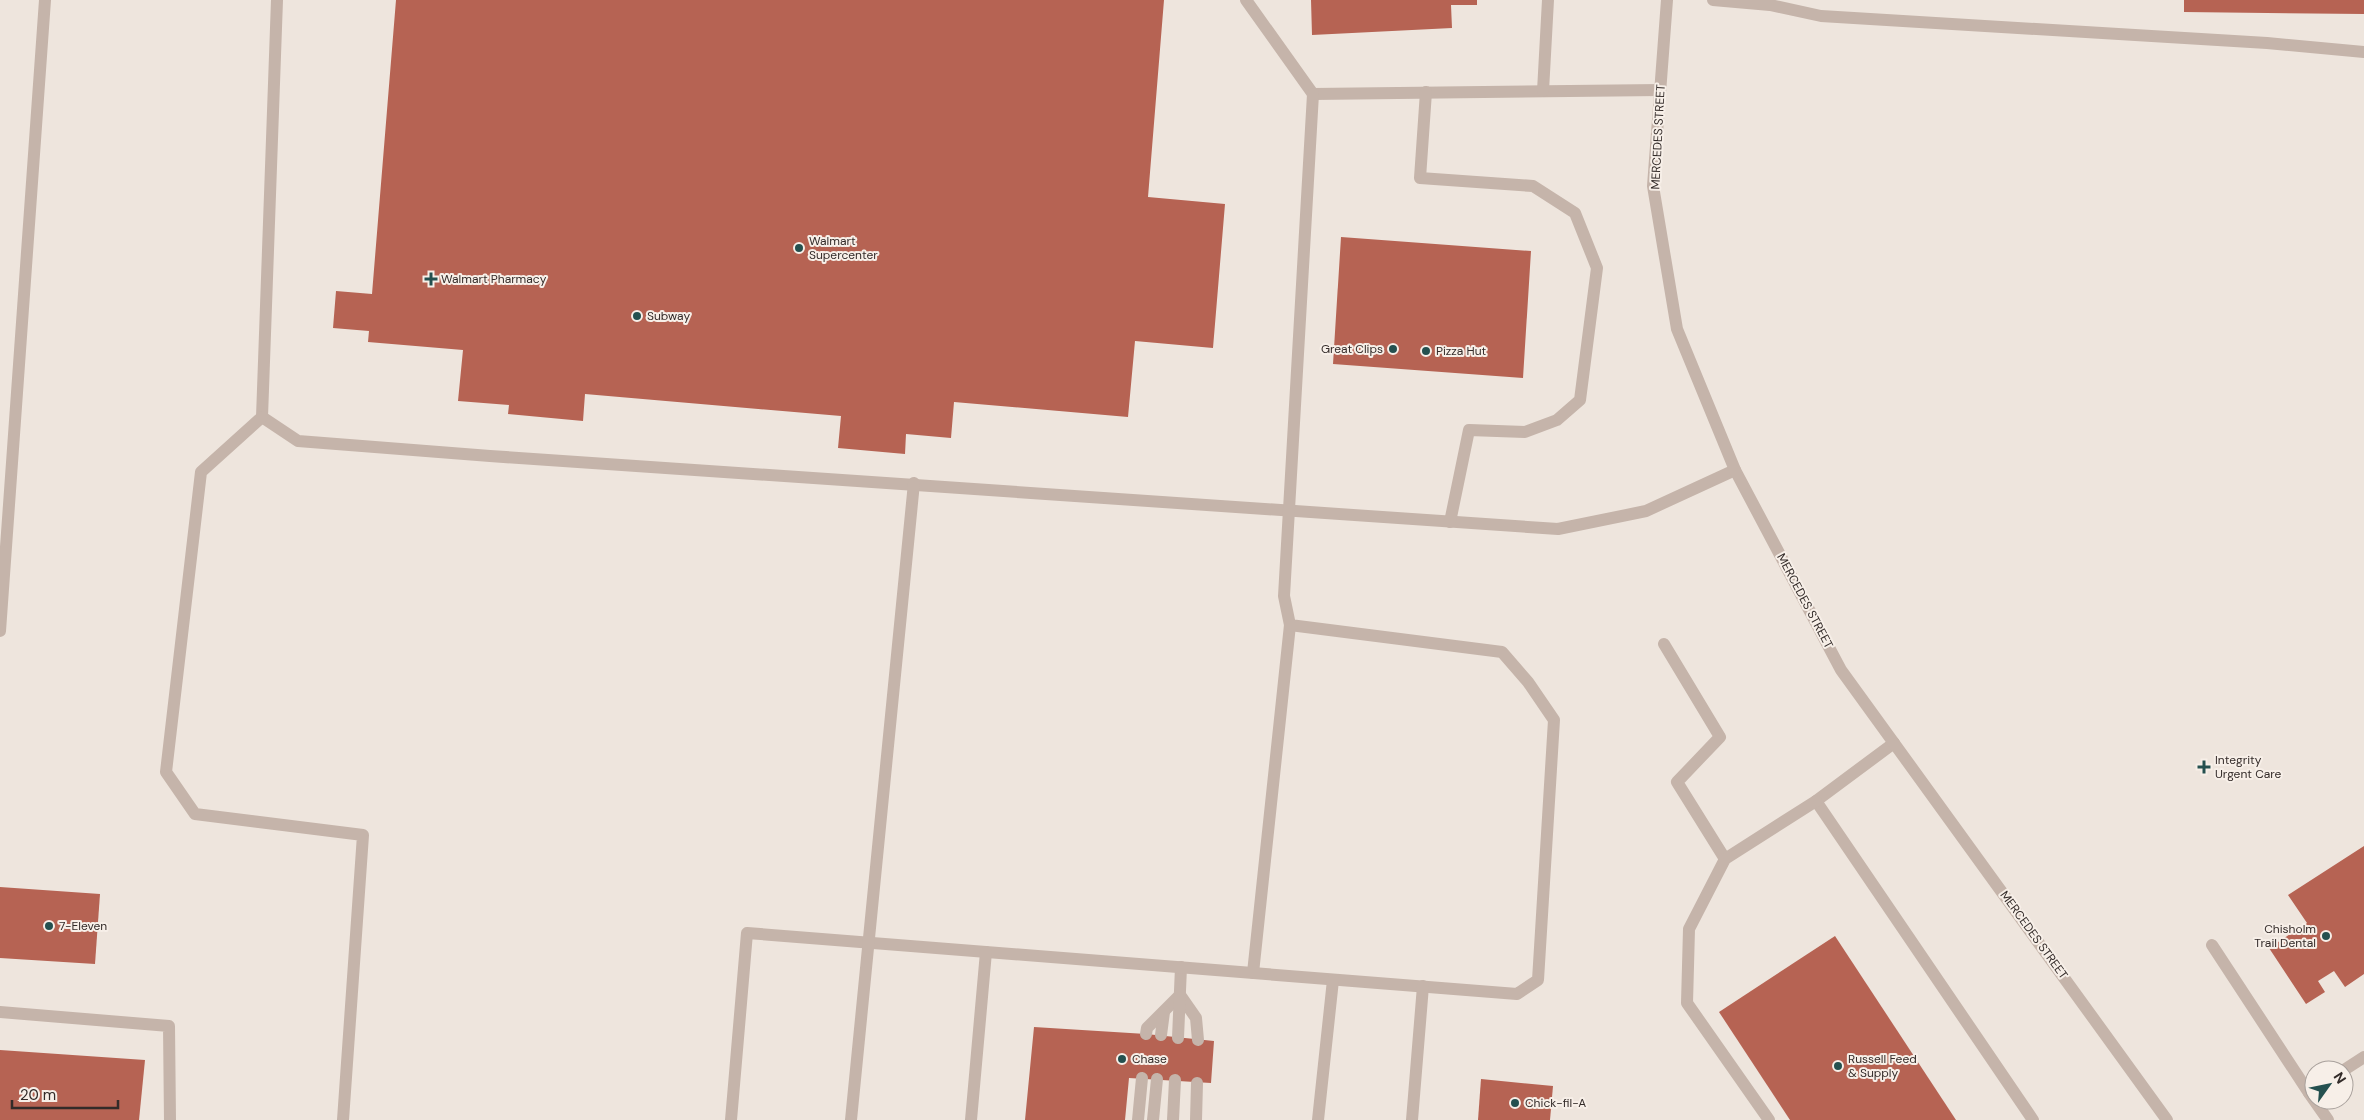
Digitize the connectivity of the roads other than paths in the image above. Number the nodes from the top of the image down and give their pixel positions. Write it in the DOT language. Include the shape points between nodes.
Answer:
graph roads {
  1 [pos="44,0"];
  2 [pos="277,0"];
  3 [pos="1246,0"];
  4 [pos="1548,0"];
  5 [pos="1667,0"];
  6 [pos="1713,0"];
  7 [pos="1770,2"];
  8 [pos="2364,52"];
  9 [pos="1660,90"];
  10 [pos="1543,91"];
  11 [pos="1426,92"];
  12 [pos="1313,94"];
  13 [pos="262,417"];
  14 [pos="1735,470"];
  15 [pos="914,483"];
  16 [pos="1290,510"];
  17 [pos="1450,522"];
  18 [pos="1290,625"];
  19 [pos="0,631"];
  20 [pos="1664,644"];
  21 [pos="1894,743"];
  22 [pos="1816,801"];
  23 [pos="1725,859"];
  24 [pos="868,941"];
  25 [pos="2212,945"];
  26 [pos="986,952"];
  27 [pos="1181,967"];
  28 [pos="1254,973"];
  29 [pos="1333,980"];
  30 [pos="1423,986"];
  31 [pos="1180,995"];
  32 [pos="0,1012"];
  33 [pos="1164,1012"];
  34 [pos="1146,1034"];
  35 [pos="1161,1035"];
  36 [pos="1178,1038"];
  37 [pos="1198,1040"];
  38 [pos="1142,1078"];
  39 [pos="1157,1079"];
  40 [pos="2304,1079"];
  41 [pos="1175,1080"];
  42 [pos="1197,1083"];
  43 [pos="170,1120"];
  44 [pos="342,1120"];
  45 [pos="731,1120"];
  46 [pos="851,1120"];
  47 [pos="971,1120"];
  48 [pos="1138,1120"];
  49 [pos="1154,1120"];
  50 [pos="1173,1120"];
  51 [pos="1196,1120"];
  52 [pos="1318,1120"];
  53 [pos="1412,1120"];
  54 [pos="1768,1120"];
  55 [pos="2033,1120"];
  56 [pos="2166,1120"];
  1 -- 19 [label="street"];
  2 -- 13 [label="street"];
  3 -- 12 [label="street"];
  4 -- 10 [label="street"];
  5 -- 9 [label="street, MERCEDES STREET"];
  6 -- 7 [label="street"];
  7 -- 8 [label="street" via="1821,16"];
  9 -- 10 [label="street"];
  9 -- 14 [label="street, MERCEDES STREET" via="1653,186 1676,329"];
  10 -- 11 [label="street"];
  11 -- 12 [label="street"];
  11 -- 17 [label="street" via="1420,178 1533,186 1575,213 1597,268 1580,400 1558,420 1524,432 1469,430"];
  12 -- 16 [label="street"];
  13 -- 15 [label="street" via="298,441"];
  13 -- 44 [label="street" via="200,472 166,772 195,814 363,835"];
  14 -- 17 [label="street" via="1646,511 1558,529"];
  14 -- 21 [label="street, MERCEDES STREET" via="1841,670"];
  15 -- 16 [label="street"];
  15 -- 24 [label="street"];
  16 -- 17 [label="street"];
  16 -- 18 [label="street" via="1284,596"];
  18 -- 28 [label="street"];
  18 -- 30 [label="street" via="1502,652 1554,720 1538,980 1517,994"];
  20 -- 23 [label="street" via="1720,738 1677,782"];
  21 -- 22 [label="street"];
  21 -- 56 [label="street, MERCEDES STREET"];
  22 -- 23 [label="street"];
  22 -- 55 [label="street"];
  23 -- 54 [label="street" via="1689,929 1686,1003"];
  24 -- 26 [label="street"];
  24 -- 45 [label="street" via="747,933"];
  24 -- 46 [label="street"];
  25 -- 40 [label="street"];
  26 -- 27 [label="street"];
  26 -- 47 [label="street"];
  27 -- 28 [label="street"];
  27 -- 31 [label="street"];
  28 -- 29 [label="street"];
  29 -- 30 [label="street"];
  29 -- 52 [label="street"];
  30 -- 53 [label="street"];
  31 -- 33 [label="street"];
  31 -- 36 [label="street"];
  31 -- 37 [label="street" via="1196,1018"];
  32 -- 43 [label="street" via="169,1026"];
  33 -- 34 [label="street" via="1147,1028"];
  33 -- 35 [label="street"];
  38 -- 48 [label="street"];
  39 -- 49 [label="street"];
  41 -- 50 [label="street"];
  42 -- 51 [label="street"];
}
